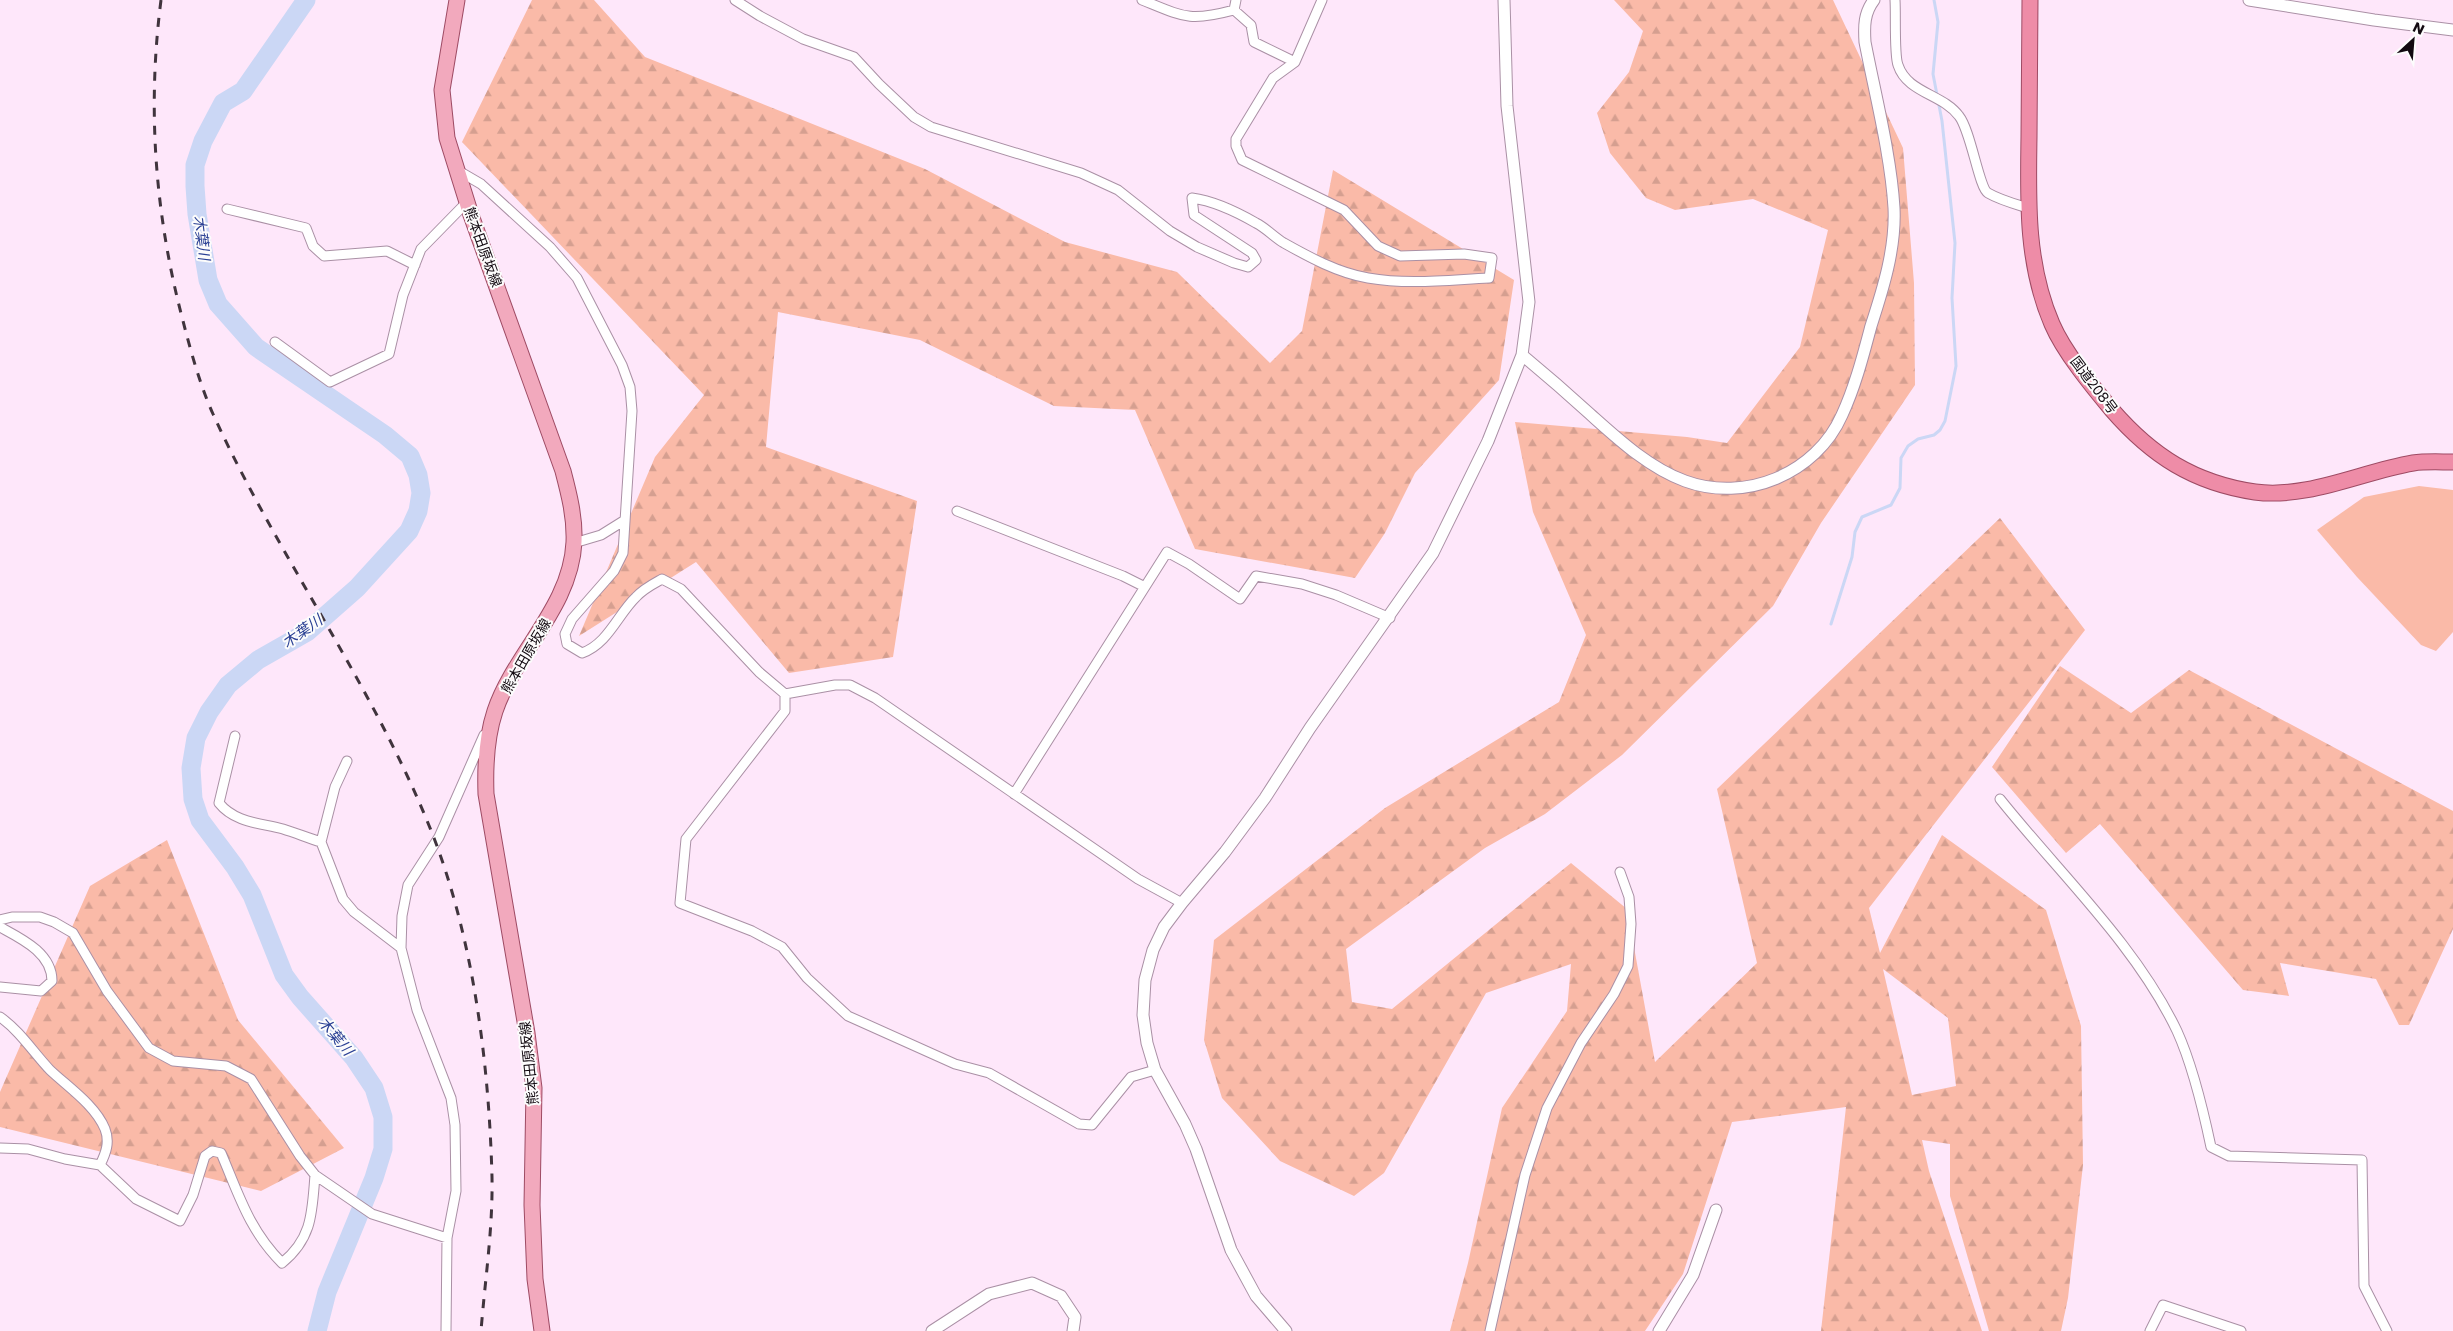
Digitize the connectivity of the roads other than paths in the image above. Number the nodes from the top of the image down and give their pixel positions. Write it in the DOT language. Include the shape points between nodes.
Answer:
graph roads {
  1 [pos="457,0"];
  2 [pos="735,0"];
  3 [pos="1142,0"];
  4 [pos="1236,0"];
  5 [pos="1322,0"];
  6 [pos="1504,0"];
  7 [pos="1874,0"];
  8 [pos="1895,0"];
  9 [pos="2030,0"];
  10 [pos="2249,0"];
  11 [pos="1234,10"];
  12 [pos="2453,30"];
  13 [pos="1295,62"];
  14 [pos="456,170"];
  15 [pos="467,202"];
  16 [pos="2028,208"];
  17 [pos="226,209"];
  18 [pos="415,266"];
  19 [pos="275,342"];
  20 [pos="1522,355"];
  21 [pos="2453,462"];
  22 [pos="957,511"];
  23 [pos="625,520"];
  24 [pos="574,543"];
  25 [pos="1145,587"];
  26 [pos="1390,618"];
  27 [pos="786,694"];
  28 [pos="495,711"];
  29 [pos="235,736"];
  30 [pos="347,761"];
  31 [pos="1014,794"];
  32 [pos="2000,799"];
  33 [pos="321,842"];
  34 [pos="1620,872"];
  35 [pos="1182,903"];
  36 [pos="0,920"];
  37 [pos="0,927"];
  38 [pos="401,948"];
  39 [pos="0,987"];
  40 [pos="0,1017"];
  41 [pos="1155,1070"];
  42 [pos="0,1148"];
  43 [pos="100,1165"];
  44 [pos="315,1175"];
  45 [pos="1716,1210"];
  46 [pos="447,1238"];
  47 [pos="446,1331"];
  48 [pos="542,1331"];
  49 [pos="932,1331"];
  50 [pos="1073,1331"];
  51 [pos="1286,1331"];
  52 [pos="1490,1331"];
  53 [pos="1659,1331"];
  54 [pos="2150,1331"];
  55 [pos="2242,1331"];
  56 [pos="2387,1331"];
  1 -- 14 [label="main road, 熊本田原坂線" via="442,90 447,138"];
  2 -- 13 [label="street" via="804,39 854,57 914,117 932,127 1081,173 1118,190 1196,247 1234,263 1248,267 1256,260 1252,253 1194,215 1192,198 1208,200 1257,223 1282,242 1340,271 1367,278 1407,282 1489,278 1492,258 1464,254 1400,256 1378,246 1344,210 1242,160 1236,139 1273,78"];
  3 -- 11 [label="street" via="1184,17 1200,18"];
  4 -- 11 [label="street"];
  5 -- 13 [label="street"];
  6 -- 20 [label="street" via="1507,106 1529,302"];
  7 -- 20 [label="street" via="1864,22 1865,42 1894,208 1893,236 1888,267 1856,378 1842,416 1824,444 1784,476 1760,484 1737,489 1710,488 1684,481 1654,466 1623,443"];
  8 -- 16 [label="street" via="1898,65 1910,84 1946,104 1958,115 1967,130 1987,193"];
  9 -- 16 [label="highway, 国道208号"];
  10 -- 12 [label="street"];
  11 -- 13 [label="street" via="1251,25 1254,42"];
  14 -- 15 [label="main road, 熊本田原坂線"];
  14 -- 23 [label="street" via="481,184 550,247 577,278 622,365 630,387 632,411"];
  15 -- 18 [label="street" via="421,249"];
  15 -- 24 [label="main road, 熊本田原坂線" via="563,471 572,507"];
  16 -- 21 [label="highway, 国道208号" via="2039,290 2053,326 2074,360 2128,428 2182,471 2217,484 2256,492 2298,492 2414,463"];
  17 -- 18 [label="street" via="306,228 313,246 324,256 387,251"];
  18 -- 19 [label="street" via="403,295 389,354 330,382"];
  20 -- 26 [label="street" via="1463,494 1433,553"];
  22 -- 25 [label="street"];
  23 -- 24 [label="street"];
  23 -- 27 [label="street" via="623,553 614,571 572,620 565,634 567,644 582,654 590,651 635,597 662,579 681,590 758,672"];
  24 -- 28 [label="main road, 熊本田原坂線" via="566,579 555,605 514,671"];
  25 -- 26 [label="street" via="1167,552 1240,599 1256,576 1302,584"];
  25 -- 31 [label="street"];
  26 -- 35 [label="street" via="1310,728 1254,814"];
  27 -- 31 [label="street" via="836,684 850,685"];
  27 -- 41 [label="street" via="785,710 686,839 680,903 752,931 782,947 807,978 848,1016 955,1064 989,1073 1079,1124 1092,1125 1131,1077"];
  28 -- 38 [label="street" via="440,837 408,885 402,916"];
  28 -- 48 [label="main road, 熊本田原坂線" via="485,757 486,794 534,1088 532,1206"];
  29 -- 33 [label="street" via="219,803 242,819"];
  30 -- 33 [label="street" via="335,787"];
  31 -- 35 [label="street" via="1138,879"];
  32 -- 56 [label="street" via="2113,933 2156,992 2178,1032 2203,1107 2211,1147 2229,1156 2362,1160 2364,1286"];
  33 -- 38 [label="street" via="343,899 354,912"];
  34 -- 52 [label="street" via="1630,897 1628,966 1614,994 1581,1043 1547,1108 1526,1176"];
  35 -- 41 [label="street" via="1164,927 1153,950 1145,980 1143,1015"];
  36 -- 44 [label="street" via="40,917 73,933 107,991 149,1048 173,1061 226,1066 251,1079"];
  37 -- 39 [label="street" via="28,942 52,970 52,982 41,991"];
  38 -- 46 [label="street" via="417,1010 451,1098 455,1124 456,1191"];
  40 -- 43 [label="street" via="12,1025 49,1069 89,1106 104,1128 108,1149"];
  41 -- 51 [label="street" via="1196,1149 1231,1250 1256,1296"];
  42 -- 43 [label="street" via="28,1149"];
  43 -- 44 [label="street" via="136,1199 180,1221 193,1195 205,1156 212,1151 221,1153 249,1221 264,1245 282,1262 296,1252 306,1234 311,1218"];
  44 -- 46 [label="street" via="372,1214"];
  45 -- 53 [label="street" via="1693,1275"];
  46 -- 47 [label="street"];
  49 -- 50 [label="street" via="989,1294 1032,1283 1061,1296 1076,1317"];
  54 -- 55 [label="street" via="2163,1305"];
}
